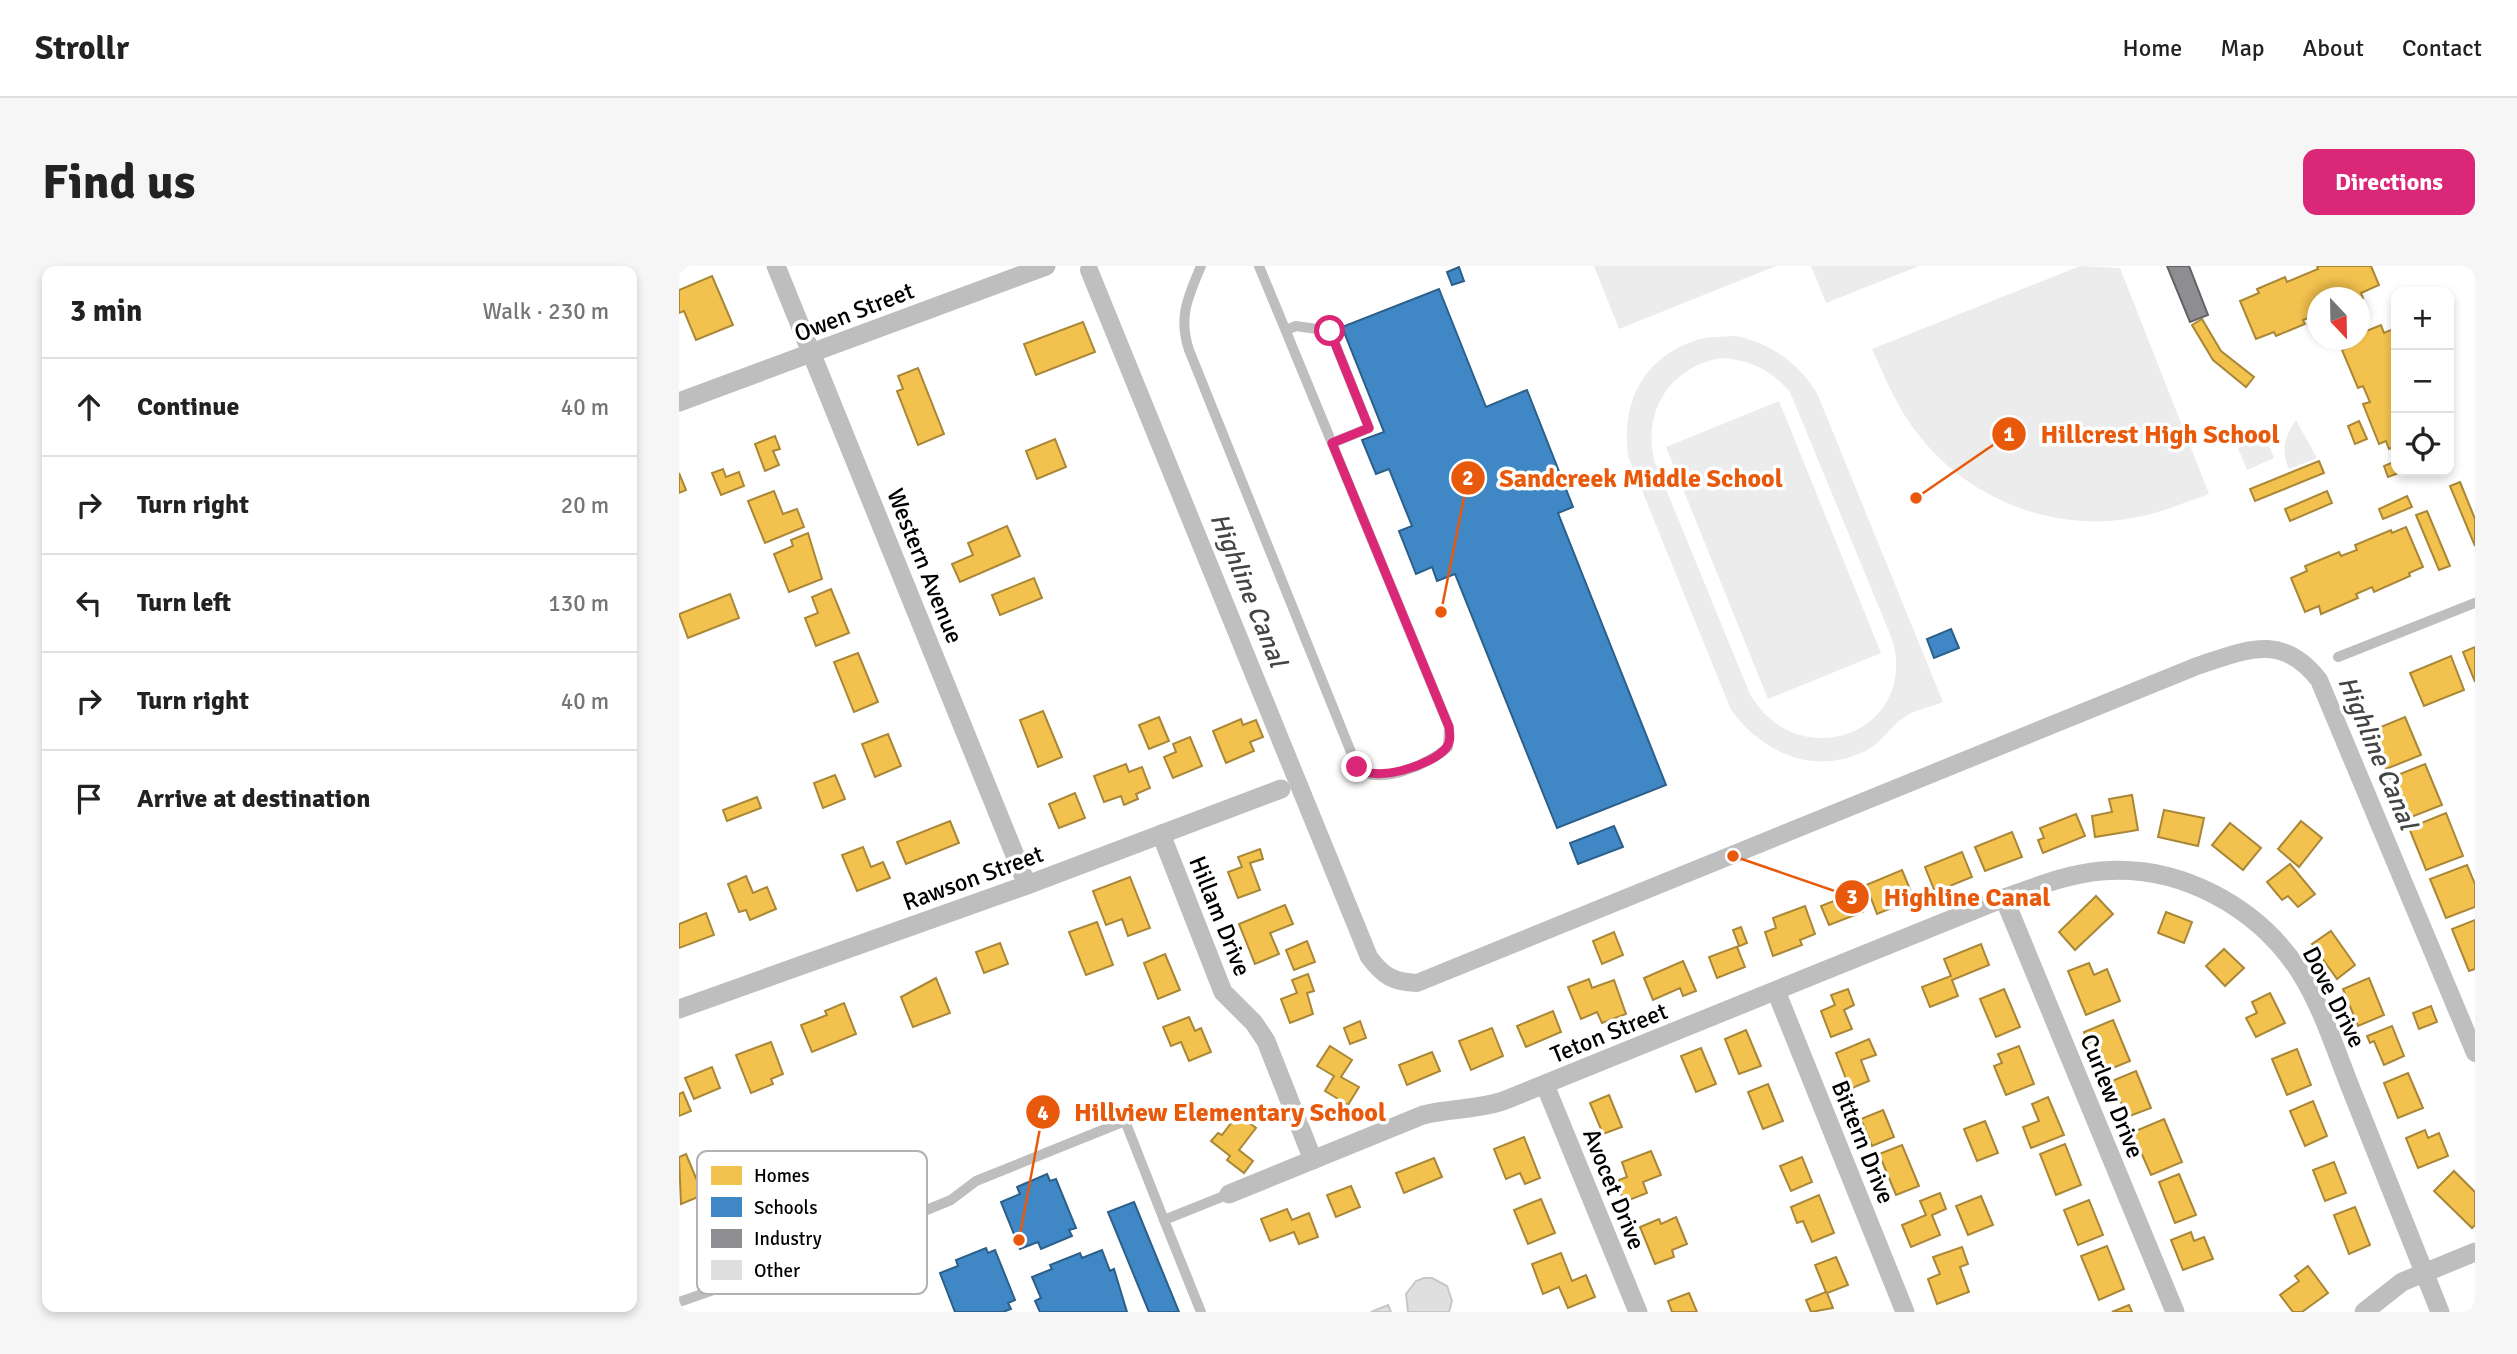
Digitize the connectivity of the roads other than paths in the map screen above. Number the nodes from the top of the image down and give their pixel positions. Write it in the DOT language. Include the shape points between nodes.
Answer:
graph roads {
  1 [pos="776,266"];
  2 [pos="1046,266"];
  3 [pos="1201,266"];
  4 [pos="1259,266"];
  5 [pos="1286,330"];
  6 [pos="813,354"];
  7 [pos="679,402"];
  8 [pos="1332,443"];
  9 [pos="2475,603"];
  10 [pos="2338,657"];
  11 [pos="1282,789"];
  12 [pos="1161,834"];
  13 [pos="1027,885"];
  14 [pos="2004,898"];
  15 [pos="1776,991"];
  16 [pos="679,1009"];
  17 [pos="1545,1085"];
  18 [pos="1313,1160"];
  19 [pos="1229,1194"];
  20 [pos="927,1210"];
  21 [pos="1164,1220"];
  22 [pos="2475,1252"];
  23 [pos="2424,1272"];
  24 [pos="702,1294"];
  25 [pos="679,1302"];
  26 [pos="1201,1312"];
  27 [pos="1638,1312"];
  28 [pos="1905,1312"];
  29 [pos="2175,1312"];
  30 [pos="2364,1312"];
  31 [pos="2440,1312"];
  1 -- 6 [label="street, Western Avenue"];
  2 -- 6 [label="street, Owen Street"];
  3 -- 8 [label="lane" via="1184,306 1189,350 1357,767 1377,776 1439,755 1448,747 1449,727"];
  4 -- 5 [label="lane"];
  5 -- 8 [label="lane"];
  5 -- 8 [label="lane" via="1296,326 1330,331 1369,428"];
  6 -- 7 [label="street, Owen Street"];
  6 -- 13 [label="street, Western Avenue"];
  9 -- 10 [label="lane"];
  11 -- 12 [label="street, Rawson Street"];
  12 -- 13 [label="street, Rawson Street"];
  12 -- 18 [label="street, Hillam Drive" via="1223,992 1266,1041"];
  13 -- 16 [label="street, Rawson Street"];
  14 -- 15 [label="street, Teton Street"];
  14 -- 23 [label="street, Dove Drive" via="2066,877 2129,870 2171,878 2220,896 2249,914 2301,975"];
  14 -- 29 [label="street, Curlew Drive"];
  15 -- 17 [label="street, Teton Street"];
  15 -- 28 [label="street, Bittern Drive"];
  17 -- 18 [label="street, Teton Street" via="1478,1110 1423,1115"];
  17 -- 27 [label="street, Avocet Drive"];
  18 -- 19 [label="street, Teton Street"];
  19 -- 21 [label="lane"];
  20 -- 21 [label="lane" via="951,1200 976,1181 1125,1121"];
  21 -- 26 [label="lane"];
  22 -- 23 [label="street"];
  23 -- 30 [label="street" via="2402,1282"];
  23 -- 31 [label="street, Dove Drive"];
  24 -- 25 [label="lane"];
}
